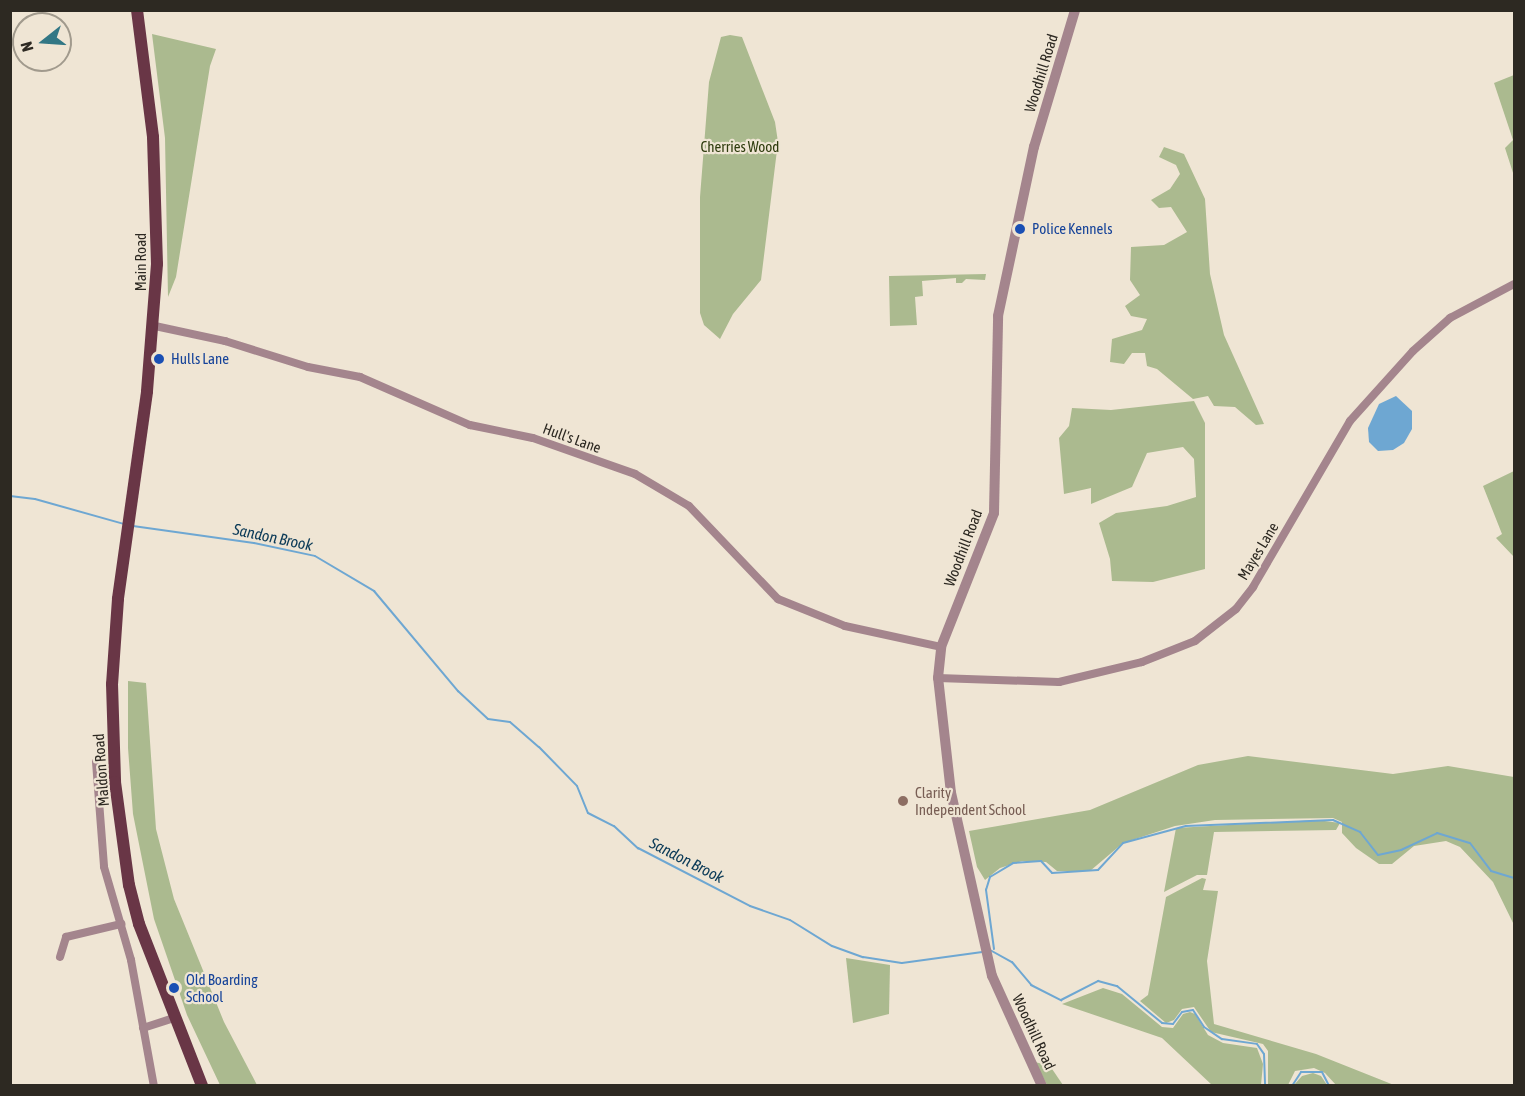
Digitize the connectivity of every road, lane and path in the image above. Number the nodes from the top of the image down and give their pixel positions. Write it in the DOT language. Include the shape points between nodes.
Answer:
graph roads {
  1 [pos="137,10"];
  2 [pos="1075,10"];
  3 [pos="1515,284"];
  4 [pos="155,326"];
  5 [pos="130,513"];
  6 [pos="941,646"];
  7 [pos="938,678"];
  8 [pos="96,762"];
  9 [pos="121,924"];
  10 [pos="60,957"];
  11 [pos="172,1018"];
  12 [pos="143,1028"];
  13 [pos="154,1086"];
  14 [pos="202,1086"];
  15 [pos="1042,1086"];
  1 -- 4 [label="main road, Main Road" via="153,136"];
  2 -- 6 [label="street, Woodhill Road" via="1032,157 998,316 994,513"];
  3 -- 7 [label="street, Mayes Lane" via="1450,318 1413,351 1350,421 1253,587 1236,609 1195,641 1142,662 1059,682"];
  4 -- 5 [label="main road, Main Road"];
  4 -- 6 [label="street, Hull's Lane" via="360,377 470,424 533,438 634,474 689,506 768,592 795,609 845,626"];
  5 -- 11 [label="main road, Maldon Road" via="112,684 115,782 129,885"];
  6 -- 7 [label="street, Woodhill Road"];
  7 -- 15 [label="street, Woodhill Road" via="951,793 988,957 1020,1044"];
  8 -- 9 [label="street, Maldon Road" via="99,836"];
  9 -- 10 [label="street" via="66,937"];
  9 -- 12 [label="street, Maldon Road"];
  11 -- 12 [label="street"];
  11 -- 14 [label="main road, Maldon Road"];
  12 -- 13 [label="street, Maldon Road"];
}
